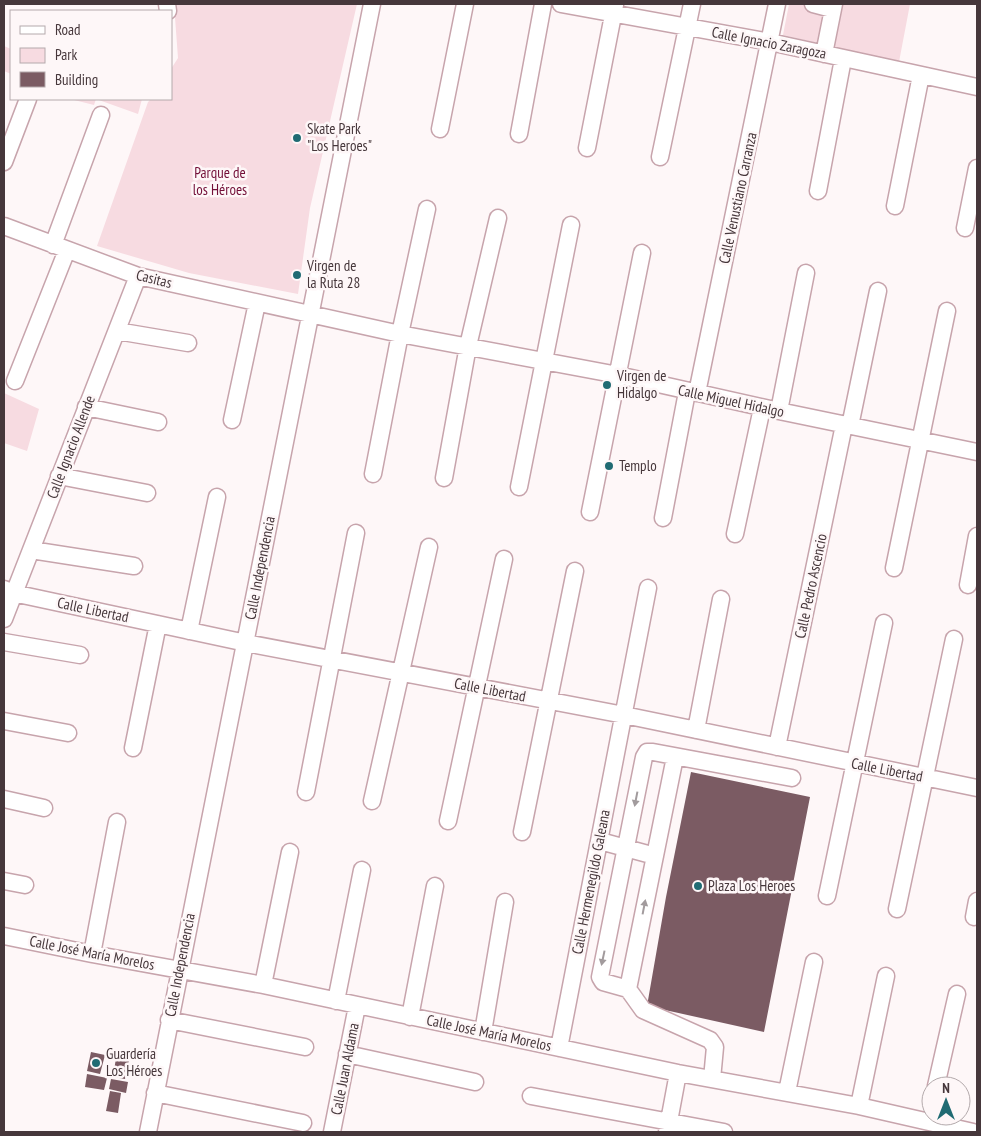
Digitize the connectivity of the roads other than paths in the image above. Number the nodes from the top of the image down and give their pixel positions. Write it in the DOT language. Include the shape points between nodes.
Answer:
graph roads {
  1 [pos="372,4"];
  2 [pos="465,4"];
  3 [pos="543,4"];
  4 [pos="560,4"];
  5 [pos="692,4"];
  6 [pos="778,4"];
  7 [pos="813,4"];
  8 [pos="833,7"];
  9 [pos="614,9"];
  10 [pos="687,27"];
  11 [pos="770,42"];
  12 [pos="824,54"];
  13 [pos="843,59"];
  14 [pos="921,75"];
  15 [pos="977,87"];
  16 [pos="28,100"];
  17 [pos="100,115"];
  18 [pos="440,129"];
  19 [pos="519,134"];
  20 [pos="587,148"];
  21 [pos="660,157"];
  22 [pos="4,162"];
  23 [pos="977,168"];
  24 [pos="818,191"];
  25 [pos="895,206"];
  26 [pos="427,209"];
  27 [pos="498,218"];
  28 [pos="571,225"];
  29 [pos="4,226"];
  30 [pos="965,228"];
  31 [pos="60,247"];
  32 [pos="642,253"];
  33 [pos="806,272"];
  34 [pos="138,276"];
  35 [pos="878,291"];
  36 [pos="257,303"];
  37 [pos="947,311"];
  38 [pos="309,315"];
  39 [pos="117,331"];
  40 [pos="400,334"];
  41 [pos="188,343"];
  42 [pos="468,346"];
  43 [pos="543,362"];
  44 [pos="618,375"];
  45 [pos="15,381"];
  46 [pos="692,392"];
  47 [pos="86,407"];
  48 [pos="762,408"];
  49 [pos="779,411"];
  50 [pos="232,420"];
  51 [pos="158,422"];
  52 [pos="847,426"];
  53 [pos="921,441"];
  54 [pos="977,452"];
  55 [pos="373,474"];
  56 [pos="59,476"];
  57 [pos="444,478"];
  58 [pos="519,487"];
  59 [pos="147,493"];
  60 [pos="217,497"];
  61 [pos="590,512"];
  62 [pos="662,518"];
  63 [pos="356,533"];
  64 [pos="735,534"];
  65 [pos="977,536"];
  66 [pos="429,546"];
  67 [pos="31,550"];
  68 [pos="504,558"];
  69 [pos="134,566"];
  70 [pos="894,568"];
  71 [pos="575,571"];
  72 [pos="968,585"];
  73 [pos="648,588"];
  74 [pos="9,591"];
  75 [pos="721,599"];
  76 [pos="4,619"];
  77 [pos="884,623"];
  78 [pos="158,624"];
  79 [pos="189,631"];
  80 [pos="954,639"];
  81 [pos="4,642"];
  82 [pos="246,643"];
  83 [pos="80,655"];
  84 [pos="333,660"];
  85 [pos="401,673"];
  86 [pos="478,687"];
  87 [pos="549,701"];
  88 [pos="624,715"];
  89 [pos="4,721"];
  90 [pos="696,730"];
  91 [pos="68,733"];
  92 [pos="777,747"];
  93 [pos="133,748"];
  94 [pos="675,757"];
  95 [pos="854,764"];
  96 [pos="792,778"];
  97 [pos="924,778"];
  98 [pos="977,788"];
  99 [pos="306,792"];
  100 [pos="4,799"];
  101 [pos="372,801"];
  102 [pos="44,808"];
  103 [pos="448,821"];
  104 [pos="117,822"];
  105 [pos="522,832"];
  106 [pos="600,841"];
  107 [pos="627,848"];
  108 [pos="290,852"];
  109 [pos="655,856"];
  110 [pos="362,870"];
  111 [pos="4,881"];
  112 [pos="25,886"];
  113 [pos="435,886"];
  114 [pos="828,896"];
  115 [pos="505,902"];
  116 [pos="897,909"];
  117 [pos="4,936"];
  118 [pos="92,954"];
  119 [pos="814,962"];
  120 [pos="179,971"];
  121 [pos="886,976"];
  122 [pos="263,985"];
  123 [pos="628,989"];
  124 [pos="957,994"];
  125 [pos="336,1001"];
  126 [pos="357,1006"];
  127 [pos="410,1017"];
  128 [pos="169,1020"];
  129 [pos="482,1032"];
  130 [pos="305,1047"];
  131 [pos="559,1048"];
  132 [pos="347,1054"];
  133 [pos="678,1073"];
  134 [pos="938,1076"];
  135 [pos="712,1078"];
  136 [pos="475,1082"];
  137 [pos="787,1092"];
  138 [pos="155,1093"];
  139 [pos="531,1096"];
  140 [pos="859,1106"];
  141 [pos="921,1113"];
  142 [pos="303,1123"];
  143 [pos="958,1126"];
  144 [pos="668,1127"];
  145 [pos="148,1132"];
  146 [pos="335,1132"];
  147 [pos="724,1132"];
  148 [pos="973,1132"];
  1 -- 38 [label="street, Calle Independencia"];
  2 -- 18 [label="street"];
  3 -- 19 [label="street"];
  4 -- 9 [label="street, Calle Ignacio Zaragoza"];
  5 -- 10 [label="street"];
  6 -- 11 [label="street, Calle Venustiano Carranza"];
  7 -- 8 [label="street"];
  8 -- 12 [label="street"];
  9 -- 10 [label="street, Calle Ignacio Zaragoza"];
  9 -- 20 [label="street"];
  10 -- 11 [label="street, Calle Ignacio Zaragoza"];
  10 -- 21 [label="street"];
  11 -- 12 [label="street, Calle Ignacio Zaragoza"];
  11 -- 46 [label="street, Calle Venustiano Carranza"];
  12 -- 13 [label="street, Calle Ignacio Zaragoza"];
  13 -- 14 [label="street, Calle Ignacio Zaragoza"];
  13 -- 24 [label="street"];
  14 -- 15 [label="street, Calle Ignacio Zaragoza"];
  14 -- 25 [label="street"];
  16 -- 22 [label="street"];
  17 -- 31 [label="street"];
  23 -- 30 [label="street"];
  26 -- 40 [label="street"];
  27 -- 42 [label="street"];
  28 -- 43 [label="street"];
  29 -- 31 [label="street, Casitas"];
  31 -- 34 [label="street, Casitas"];
  31 -- 45 [label="street"];
  32 -- 44 [label="street"];
  33 -- 49 [label="street"];
  34 -- 36 [label="street, Casitas"];
  34 -- 39 [label="street, Calle Ignacio Allende"];
  35 -- 52 [label="street, Calle Pedro Ascencio"];
  36 -- 38 [label="street, Casitas"];
  36 -- 50 [label="street"];
  37 -- 53 [label="street"];
  38 -- 40 [label="street, Calle Miguel Hidalgo"];
  38 -- 82 [label="street, Calle Independencia"];
  39 -- 41 [label="street"];
  39 -- 47 [label="street, Calle Ignacio Allende"];
  40 -- 42 [label="street, Calle Miguel Hidalgo"];
  40 -- 55 [label="street"];
  42 -- 43 [label="street, Calle Miguel Hidalgo"];
  42 -- 57 [label="street"];
  43 -- 44 [label="street, Calle Miguel Hidalgo"];
  43 -- 58 [label="street"];
  44 -- 46 [label="street, Calle Miguel Hidalgo"];
  44 -- 61 [label="street"];
  46 -- 48 [label="street, Calle Miguel Hidalgo"];
  46 -- 62 [label="street, Calle Venustiano Carranza"];
  47 -- 51 [label="street"];
  47 -- 56 [label="street, Calle Ignacio Allende"];
  48 -- 49 [label="street, Calle Miguel Hidalgo"];
  48 -- 64 [label="street"];
  49 -- 52 [label="street, Calle Miguel Hidalgo"];
  52 -- 53 [label="street, Calle Miguel Hidalgo"];
  52 -- 92 [label="street, Calle Pedro Ascencio"];
  53 -- 54 [label="street, Calle Miguel Hidalgo"];
  53 -- 70 [label="street"];
  56 -- 59 [label="street"];
  56 -- 67 [label="street, Calle Ignacio Allende"];
  60 -- 79 [label="street"];
  63 -- 84 [label="street"];
  65 -- 72 [label="street"];
  66 -- 85 [label="street"];
  67 -- 69 [label="street"];
  67 -- 74 [label="street, Calle Ignacio Allende"];
  68 -- 86 [label="street"];
  71 -- 87 [label="street"];
  73 -- 88 [label="street, Calle Hermenegildo Galeana"];
  74 -- 76 [label="street, Calle Ignacio Allende"];
  74 -- 78 [label="street, Calle Libertad"];
  75 -- 90 [label="street"];
  77 -- 95 [label="street"];
  78 -- 79 [label="street, Calle Libertad"];
  78 -- 93 [label="street"];
  79 -- 82 [label="street, Calle Libertad"];
  80 -- 97 [label="street"];
  81 -- 83 [label="street"];
  82 -- 84 [label="street, Calle Libertad"];
  82 -- 120 [label="street, Calle Independencia"];
  84 -- 85 [label="street, Calle Libertad"];
  84 -- 99 [label="street"];
  85 -- 86 [label="street, Calle Libertad"];
  85 -- 101 [label="street"];
  86 -- 87 [label="street, Calle Libertad"];
  86 -- 103 [label="street"];
  87 -- 88 [label="street, Calle Libertad"];
  87 -- 105 [label="street"];
  88 -- 90 [label="street, Calle Libertad"];
  88 -- 106 [label="street, Calle Hermenegildo Galeana"];
  89 -- 91 [label="street"];
  90 -- 92 [label="street, Calle Libertad"];
  92 -- 95 [label="street, Calle Libertad"];
  94 -- 96 [label="street"];
  94 -- 107 [label="street, one-way" via="647,752 644,757"];
  94 -- 109 [label="street"];
  95 -- 97 [label="street, Calle Libertad"];
  95 -- 114 [label="street"];
  97 -- 98 [label="street, Calle Libertad"];
  97 -- 116 [label="street"];
  100 -- 102 [label="street"];
  104 -- 118 [label="street"];
  106 -- 107 [label="street"];
  106 -- 131 [label="street, Calle Hermenegildo Galeana"];
  107 -- 109 [label="street"];
  107 -- 123 [label="street, one-way" via="600,977 603,982"];
  108 -- 122 [label="street"];
  123 -- 109 [label="street, one-way"];
  110 -- 125 [label="street"];
  111 -- 112 [label="street"];
  113 -- 127 [label="street"];
  115 -- 129 [label="street"];
  117 -- 118 [label="street, Calle José María Morelos"];
  118 -- 120 [label="street, Calle José María Morelos"];
  119 -- 137 [label="street"];
  120 -- 122 [label="street, Calle José María Morelos"];
  120 -- 128 [label="street, Calle Independencia"];
  121 -- 140 [label="street"];
  122 -- 125 [label="street, Calle José María Morelos"];
  123 -- 135 [label="street" via="643,1010 710,1040 715,1047"];
  124 -- 134 [label="street"];
  125 -- 126 [label="street, Calle José María Morelos"];
  126 -- 127 [label="street, Calle José María Morelos"];
  126 -- 132 [label="street, Calle Juan Aldama"];
  127 -- 129 [label="street, Calle José María Morelos"];
  128 -- 130 [label="street"];
  128 -- 138 [label="street, Calle Independencia"];
  129 -- 131 [label="street, Calle José María Morelos"];
  131 -- 133 [label="street, Calle José María Morelos"];
  132 -- 136 [label="street"];
  132 -- 146 [label="street, Calle Juan Aldama"];
  133 -- 135 [label="street, Calle José María Morelos"];
  133 -- 144 [label="street"];
  135 -- 137 [label="street, Calle José María Morelos"];
  137 -- 140 [label="street, Calle José María Morelos"];
  138 -- 142 [label="street"];
  138 -- 145 [label="street, Calle Independencia"];
  139 -- 144 [label="street"];
  140 -- 141 [label="street, Calle José María Morelos"];
  143 -- 148 [label="street, Calle José María Morelos"];
  144 -- 147 [label="street"];
}
